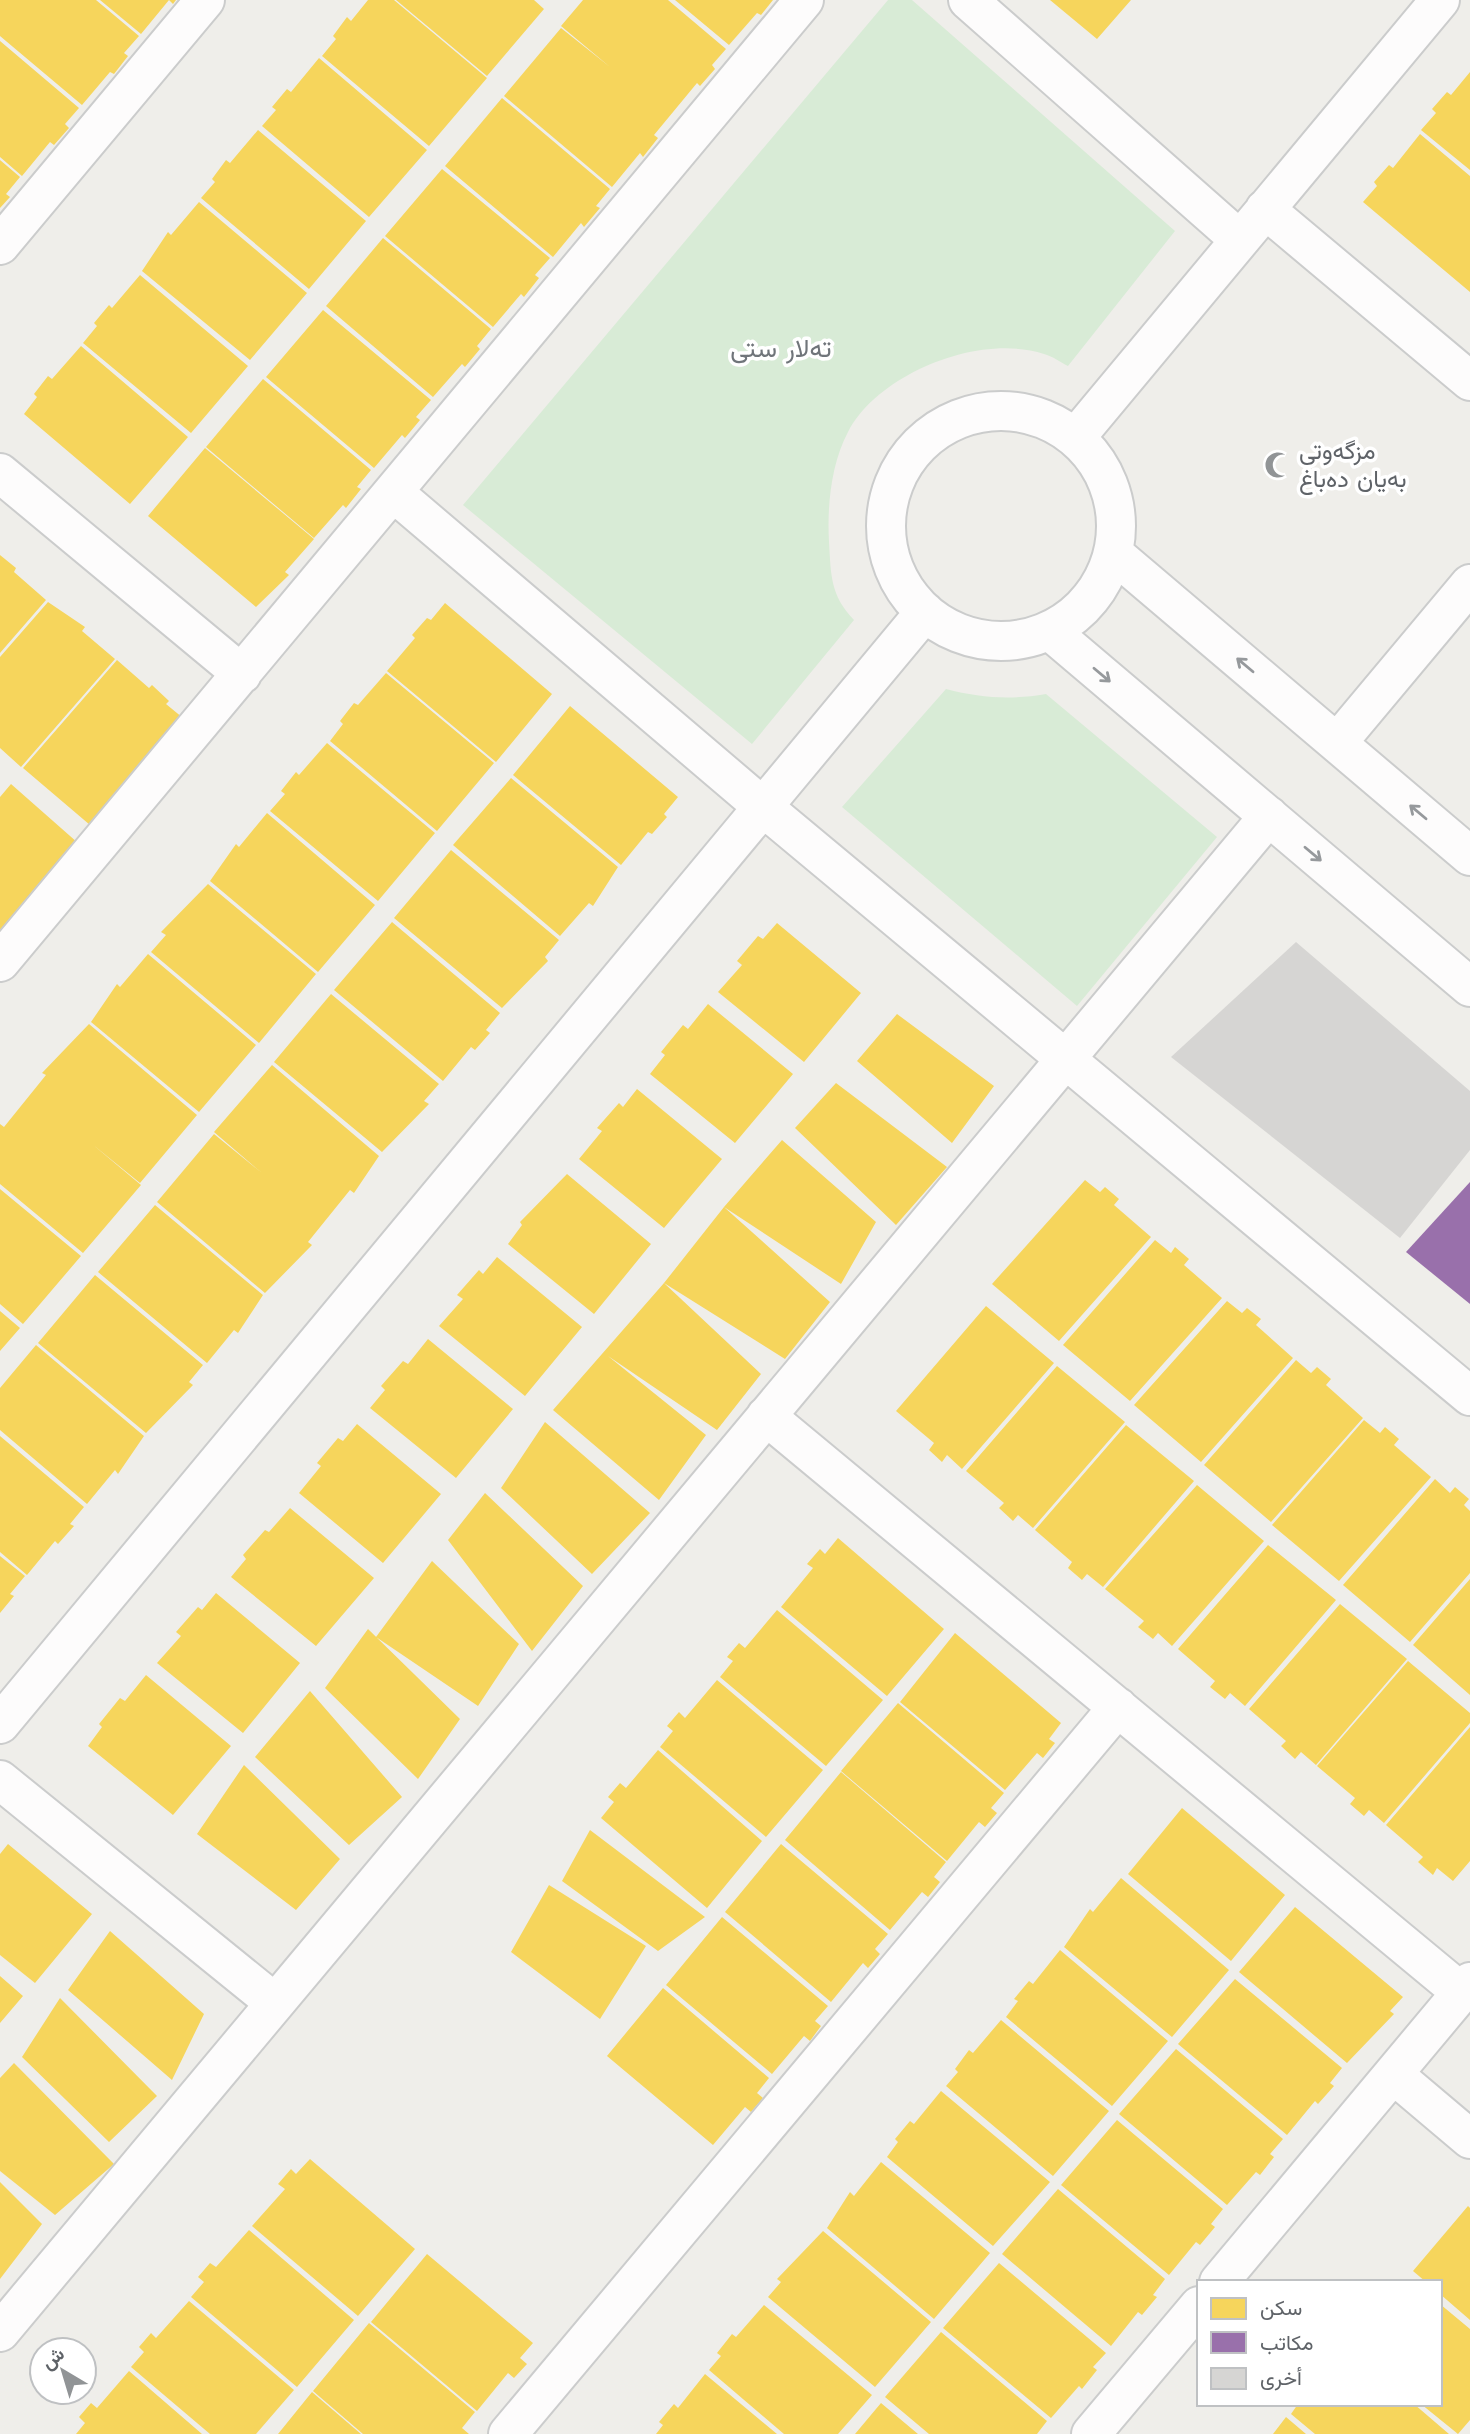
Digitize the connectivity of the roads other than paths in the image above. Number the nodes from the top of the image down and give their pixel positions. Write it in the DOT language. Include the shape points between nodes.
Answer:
graph roads {
  1 [pos="205,0"];
  2 [pos="804,0"];
  3 [pos="968,0"];
  4 [pos="1440,0"];
  5 [pos="1265,209"];
  6 [pos="1240,240"];
  7 [pos="0,245"];
  8 [pos="1470,381"];
  9 [pos="1076,437"];
  10 [pos="0,473"];
  11 [pos="393,492"];
  12 [pos="1113,553"];
  13 [pos="1470,584"];
  14 [pos="925,612"];
  15 [pos="1050,631"];
  16 [pos="242,674"];
  17 [pos="1337,743"];
  18 [pos="763,807"];
  19 [pos="1269,816"];
  20 [pos="1470,856"];
  21 [pos="0,962"];
  22 [pos="1470,987"];
  23 [pos="1065,1059"];
  24 [pos="1470,1396"];
  25 [pos="766,1416"];
  26 [pos="1118,1707"];
  27 [pos="0,1724"];
  28 [pos="0,1780"];
  29 [pos="1466,1987"];
  30 [pos="275,2003"];
  31 [pos="1393,2074"];
  32 [pos="1470,2139"];
  33 [pos="1221,2280"];
  34 [pos="1197,2308"];
  35 [pos="0,2332"];
  36 [pos="508,2434"];
  37 [pos="1091,2434"];
  1 -- 7 [label="street"];
  2 -- 11 [label="street"];
  3 -- 6 [label="street"];
  4 -- 5 [label="street"];
  5 -- 6 [label="street"];
  5 -- 8 [label="street"];
  6 -- 9 [label="street"];
  9 -- 12 [label="street" via="1101,466 1115,503"];
  9 -- 14 [label="street" via="1042,417 1004,410 965,416 930,434 905,461 889,495 885,533 893,570"];
  10 -- 16 [label="street"];
  11 -- 16 [label="street"];
  11 -- 18 [label="street"];
  12 -- 15 [label="street" via="1105,579 1081,609"];
  17 -- 12 [label="street, one-way"];
  13 -- 17 [label="street"];
  14 -- 15 [label="street" via="942,626 977,640 1014,641"];
  14 -- 18 [label="street"];
  15 -- 19 [label="street, one-way"];
  16 -- 21 [label="street"];
  20 -- 17 [label="street, one-way"];
  18 -- 23 [label="street"];
  18 -- 27 [label="street"];
  19 -- 22 [label="street, one-way"];
  19 -- 23 [label="street"];
  23 -- 24 [label="street"];
  23 -- 25 [label="street"];
  25 -- 26 [label="street"];
  25 -- 30 [label="street"];
  26 -- 29 [label="street"];
  26 -- 36 [label="street"];
  28 -- 30 [label="street"];
  29 -- 31 [label="street"];
  30 -- 35 [label="street"];
  31 -- 32 [label="street"];
  31 -- 33 [label="street"];
  34 -- 37 [label="street"];
}
